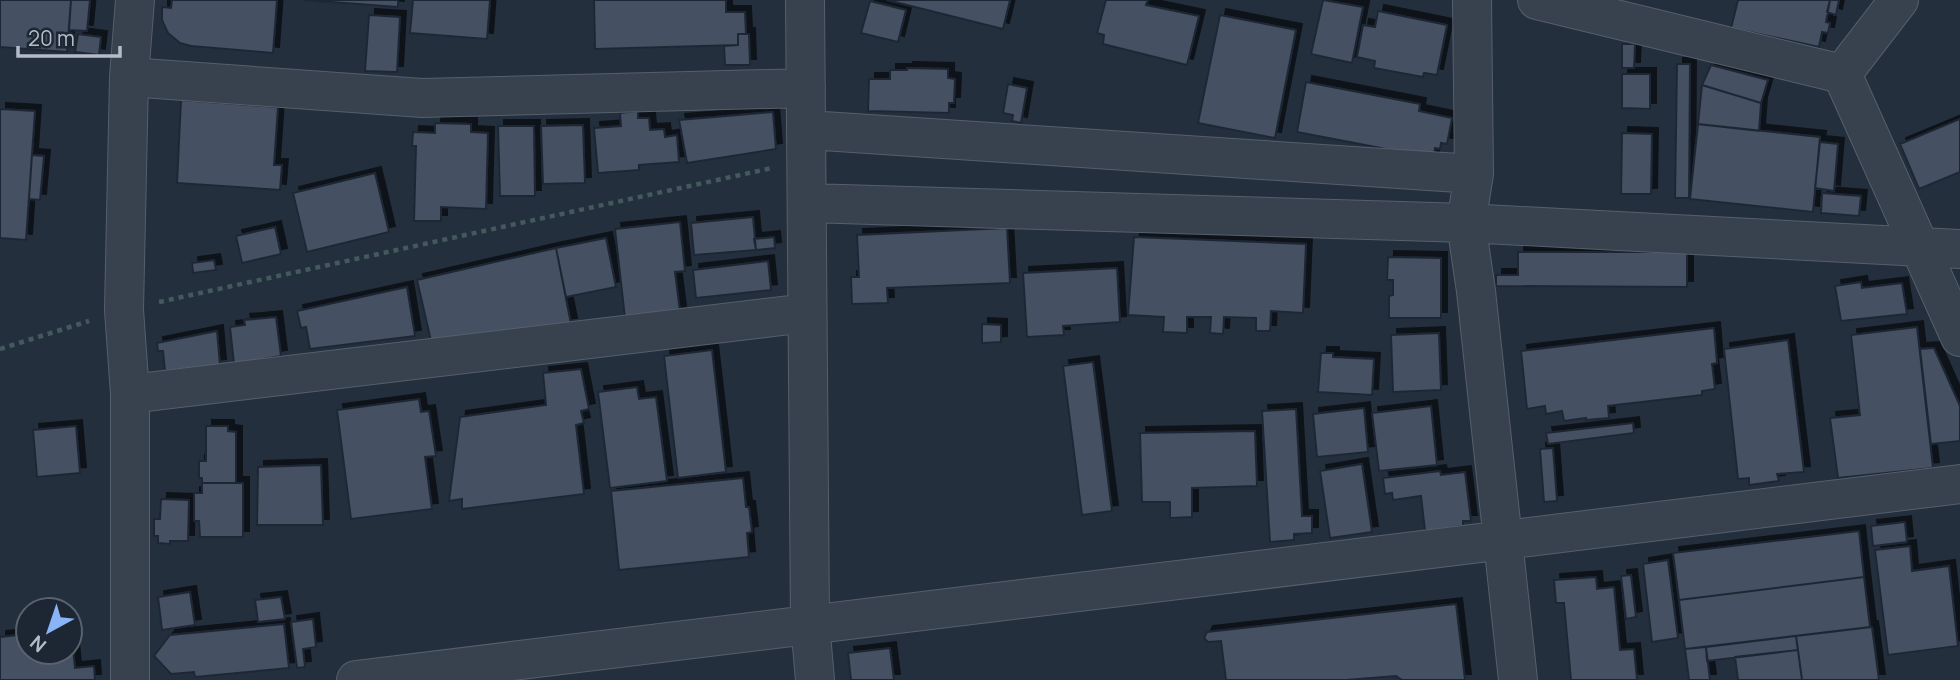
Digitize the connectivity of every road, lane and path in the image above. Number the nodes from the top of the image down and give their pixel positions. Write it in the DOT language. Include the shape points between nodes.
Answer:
graph roads {
  1 [pos="135,0"];
  2 [pos="805,0"];
  3 [pos="1472,0"];
  4 [pos="1537,0"];
  5 [pos="1899,0"];
  6 [pos="1842,74"];
  7 [pos="129,77"];
  8 [pos="806,88"];
  9 [pos="807,145"];
  10 [pos="1474,174"];
  11 [pos="807,203"];
  12 [pos="1466,223"];
  13 [pos="1920,247"];
  14 [pos="1960,249"];
  15 [pos="124,310"];
  16 [pos="807,313"];
  17 [pos="1960,337"];
  18 [pos="0,349"];
  19 [pos="130,394"];
  20 [pos="1960,484"];
  21 [pos="1503,542"];
  22 [pos="810,623"];
  23 [pos="130,680"];
  24 [pos="356,680"];
  25 [pos="816,680"];
  26 [pos="1518,680"];
  1 -- 7 [label="street"];
  2 -- 8 [label="street"];
  3 -- 10 [label="street"];
  4 -- 6 [label="street"];
  5 -- 6 [label="street"];
  6 -- 13 [label="street"];
  7 -- 8 [label="street" via="422,98"];
  7 -- 15 [label="street"];
  8 -- 9 [label="street"];
  9 -- 10 [label="street"];
  9 -- 11 [label="street"];
  9 -- 15 [label="path"];
  10 -- 12 [label="street"];
  11 -- 12 [label="street"];
  11 -- 16 [label="street"];
  12 -- 13 [label="street"];
  12 -- 21 [label="street"];
  13 -- 14 [label="street"];
  13 -- 17 [label="street"];
  15 -- 18 [label="path"];
  15 -- 19 [label="street"];
  16 -- 19 [label="street"];
  16 -- 22 [label="street"];
  19 -- 23 [label="street"];
  20 -- 21 [label="street"];
  21 -- 22 [label="street"];
  21 -- 26 [label="street"];
  22 -- 24 [label="street"];
  22 -- 25 [label="street"];
}
